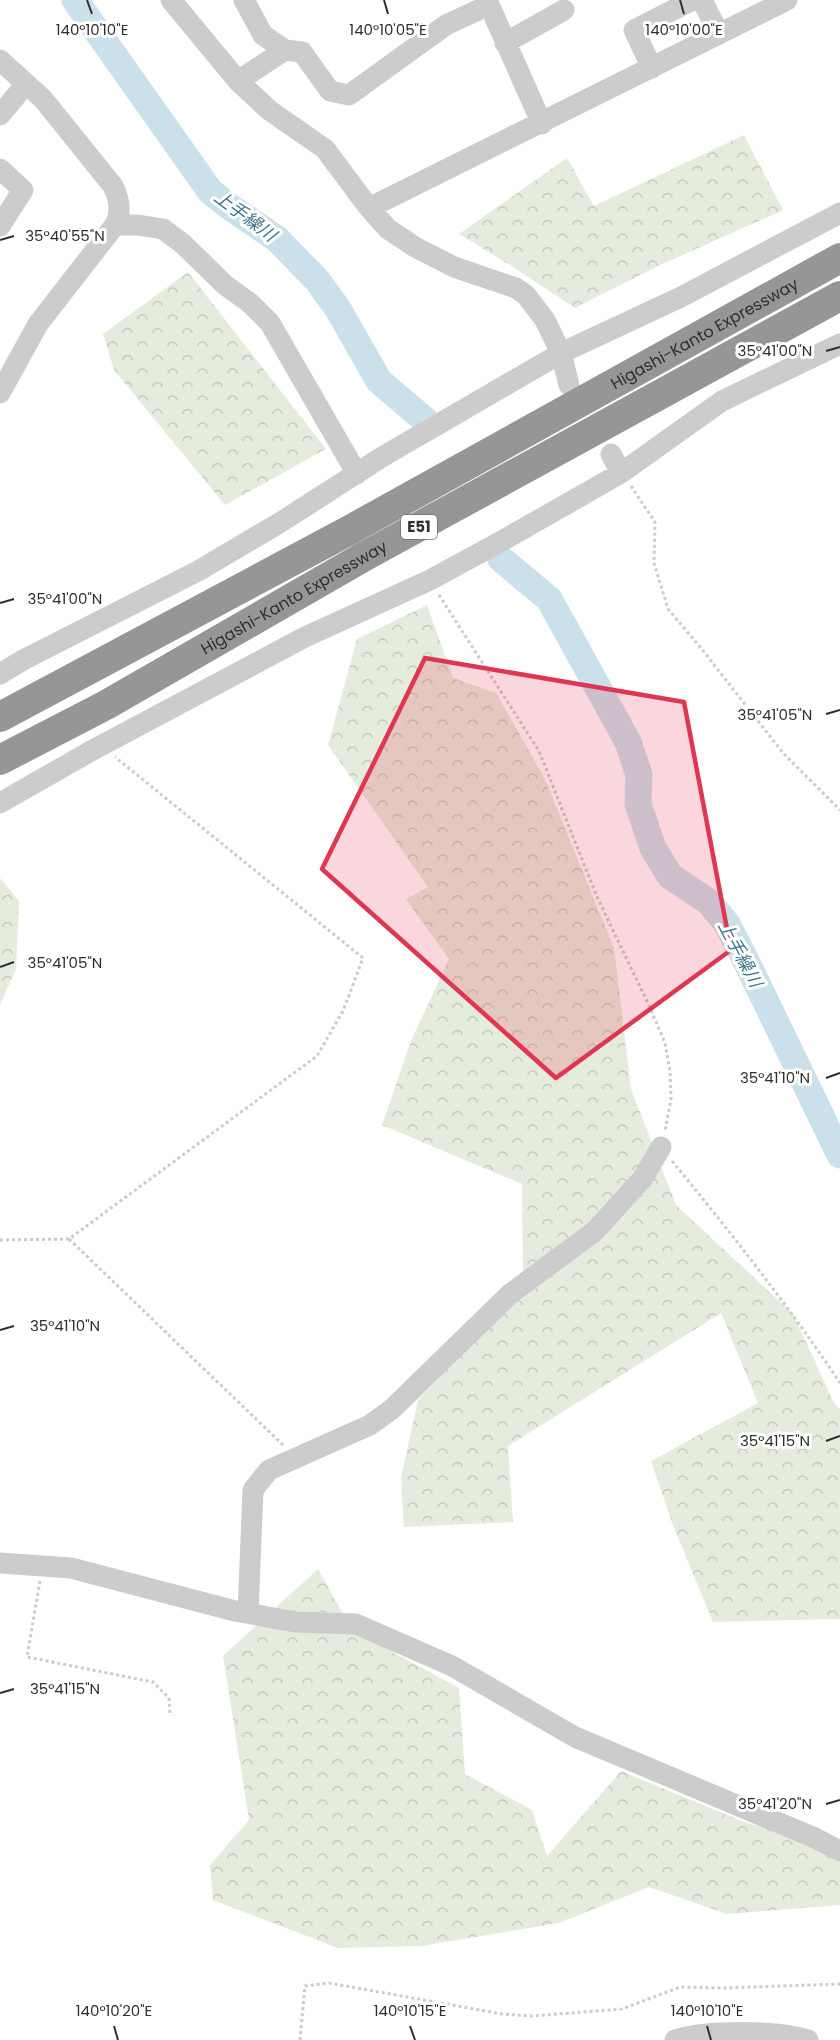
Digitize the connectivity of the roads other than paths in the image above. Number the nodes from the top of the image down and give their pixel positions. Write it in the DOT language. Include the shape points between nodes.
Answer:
graph roads {
  1 [pos="171,0"];
  2 [pos="244,0"];
  3 [pos="693,0"];
  4 [pos="702,0"];
  5 [pos="788,0"];
  6 [pos="488,2"];
  7 [pos="564,10"];
  8 [pos="719,34"];
  9 [pos="505,43"];
  10 [pos="285,50"];
  11 [pos="0,60"];
  12 [pos="651,68"];
  13 [pos="238,81"];
  14 [pos="26,84"];
  15 [pos="0,114"];
  16 [pos="542,123"];
  17 [pos="0,169"];
  18 [pos="369,208"];
  19 [pos="840,213"];
  20 [pos="115,225"];
  21 [pos="0,226"];
  22 [pos="840,258"];
  23 [pos="840,296"];
  24 [pos="840,344"];
  25 [pos="561,353"];
  26 [pos="569,385"];
  27 [pos="0,393"];
  28 [pos="610,454"];
  29 [pos="621,473"];
  30 [pos="357,474"];
  31 [pos="0,674"];
  32 [pos="0,717"];
  33 [pos="0,760"];
  34 [pos="0,803"];
  35 [pos="661,1147"];
  36 [pos="0,1563"];
  37 [pos="248,1613"];
  38 [pos="840,1851"];
  39 [pos="675,2040"];
  40 [pos="808,2040"];
  1 -- 13 [label="street"];
  2 -- 10 [label="street" via="263,35"];
  3 -- 12 [label="street" via="634,30"];
  4 -- 8 [label="street"];
  5 -- 8 [label="street"];
  6 -- 9 [label="street"];
  6 -- 10 [label="street" via="446,26 350,95 330,91 302,52"];
  7 -- 9 [label="street"];
  8 -- 12 [label="street"];
  9 -- 16 [label="street"];
  10 -- 13 [label="street"];
  11 -- 14 [label="street"];
  12 -- 16 [label="street"];
  13 -- 18 [label="street" via="269,110 325,149"];
  14 -- 15 [label="street"];
  14 -- 20 [label="street" via="43,99 113,186 119,199"];
  16 -- 18 [label="street"];
  17 -- 21 [label="street" via="23,190"];
  18 -- 25 [label="street" via="415,247 526,295 545,320"];
  19 -- 25 [label="street" via="681,297"];
  20 -- 27 [label="street" via="38,324"];
  20 -- 30 [label="street" via="163,229 270,323"];
  22 -- 32 [label="highway, Higashi-Kanto Expressway / E51" via="359,525"];
  23 -- 33 [label="highway, Higashi-Kanto Expressway / E51" via="365,556 106,705"];
  24 -- 29 [label="street" via="722,401"];
  25 -- 26 [label="street"];
  25 -- 30 [label="street"];
  28 -- 29 [label="street"];
  29 -- 34 [label="street" via="430,580 305,637"];
  30 -- 31 [label="street" via="198,571"];
  35 -- 37 [label="street" via="643,1178 595,1231 510,1294 392,1409 370,1425 269,1470 253,1490"];
  36 -- 37 [label="street" via="71,1568"];
  37 -- 38 [label="street" via="295,1622 356,1624 452,1666 575,1737"];
  39 -- 40 [label="street" via="768,2033"];
}
